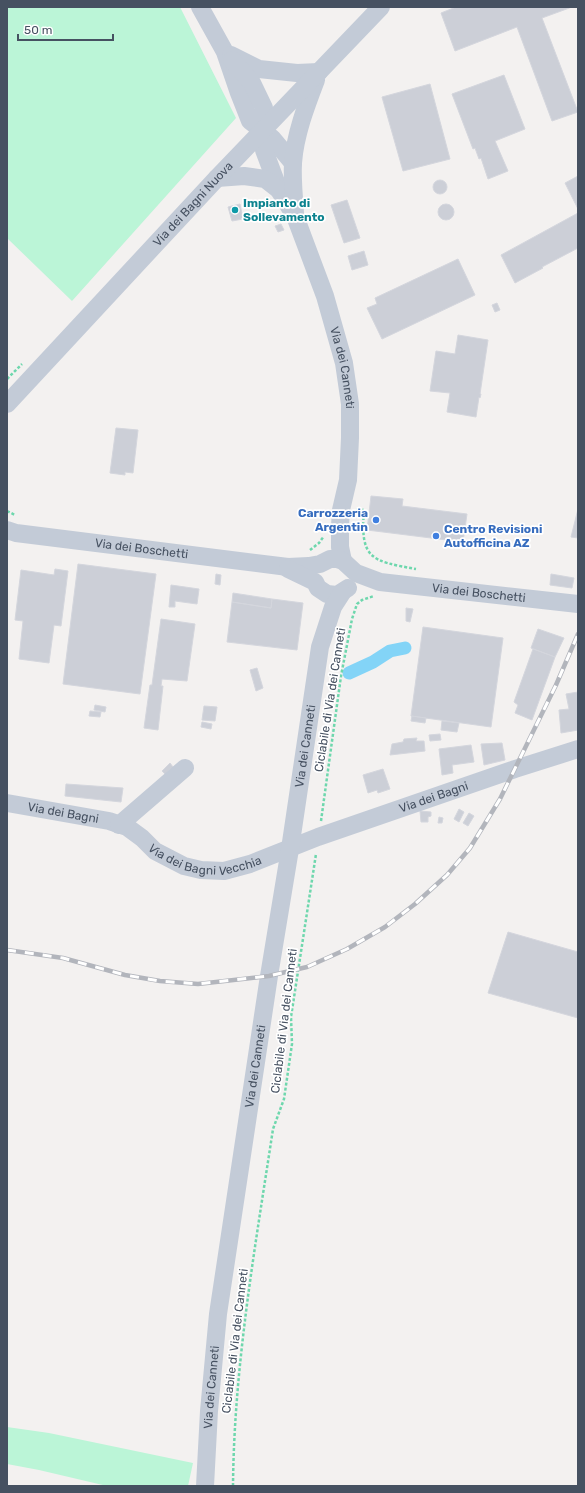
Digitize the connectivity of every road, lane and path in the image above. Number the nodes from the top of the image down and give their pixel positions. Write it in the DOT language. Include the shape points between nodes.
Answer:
graph roads {
  1 [pos="200,7"];
  2 [pos="381,7"];
  3 [pos="225,52"];
  4 [pos="319,72"];
  5 [pos="263,130"];
  6 [pos="293,163"];
  7 [pos="217,178"];
  8 [pos="279,190"];
  9 [pos="296,216"];
  10 [pos="7,404"];
  11 [pos="336,522"];
  12 [pos="7,530"];
  13 [pos="305,552"];
  14 [pos="322,563"];
  15 [pos="346,565"];
  16 [pos="277,566"];
  17 [pos="398,566"];
  18 [pos="421,570"];
  19 [pos="319,587"];
  20 [pos="385,587"];
  21 [pos="344,591"];
  22 [pos="578,604"];
  23 [pos="320,647"];
  24 [pos="578,749"];
  25 [pos="184,768"];
  26 [pos="7,803"];
  27 [pos="123,826"];
  28 [pos="318,837"];
  29 [pos="290,849"];
  30 [pos="205,1486"];
  31 [pos="233,1486"];
  1 -- 3 [label="street, Via dei Canneti"];
  2 -- 4 [label="street, Via dei Bagni Nuova"];
  3 -- 4 [label="street" via="259,69 297,73"];
  3 -- 5 [label="street, Via dei Canneti" via="252,83 264,108"];
  4 -- 5 [label="street, Via dei Bagni Nuova"];
  4 -- 6 [label="street, Via dei Canneti" via="306,106"];
  5 -- 6 [label="street"];
  5 -- 7 [label="street, Via dei Bagni Nuova"];
  5 -- 8 [label="street, Via dei Canneti" via="264,150"];
  6 -- 9 [label="street, Via dei Canneti"];
  7 -- 8 [label="street, Via dei Canneti" via="244,176 265,179"];
  7 -- 10 [label="street, Via dei Bagni Nuova"];
  8 -- 9 [label="street, Via dei Canneti"];
  9 -- 11 [label="street, Via dei Canneti" via="325,296 344,363 350,404 348,480"];
  11 -- 13 [label="path" via="319,544"];
  11 -- 14 [label="street, Via dei Canneti" via="333,544"];
  11 -- 15 [label="street, Via dei Canneti"];
  11 -- 17 [label="path" via="364,510 362,530 368,550 381,562"];
  12 -- 16 [label="street, Via dei Boschetti"];
  14 -- 15 [label="street, Via dei Boschetti" via="337,559"];
  14 -- 16 [label="street, Via dei Boschetti" via="299,567"];
  14 -- 19 [label="street" via="316,570"];
  15 -- 20 [label="street, Via dei Boschetti"];
  15 -- 21 [label="street" via="351,579"];
  16 -- 19 [label="street, Via dei Boschetti" via="298,573"];
  17 -- 18 [label="path"];
  17 -- 20 [label="path"];
  19 -- 21 [label="street, Via dei Boschetti" via="332,595"];
  19 -- 23 [label="street, Via dei Canneti"];
  20 -- 21 [label="street, Via dei Boschetti" via="355,585"];
  20 -- 22 [label="street, Via dei Boschetti"];
  20 -- 28 [label="path, Ciclabile di Via dei Canneti" via="357,604 352,619 341,676"];
  21 -- 23 [label="street, Via dei Canneti" via="333,607"];
  23 -- 29 [label="street, Via dei Canneti"];
  24 -- 28 [label="street, Via dei Bagni"];
  25 -- 27 [label="street"];
  26 -- 27 [label="street, Via dei Bagni" via="109,821"];
  27 -- 29 [label="street, Via dei Bagni Vecchia" via="142,838 154,851 184,866 201,870 224,871"];
  28 -- 29 [label="street, Via dei Bagni"];
  28 -- 31 [label="path, Ciclabile di Via dei Canneti" via="291,1017 292,1044 284,1099 273,1129 242,1336 235,1412"];
  29 -- 30 [label="street, Via dei Canneti" via="218,1314"];
}
